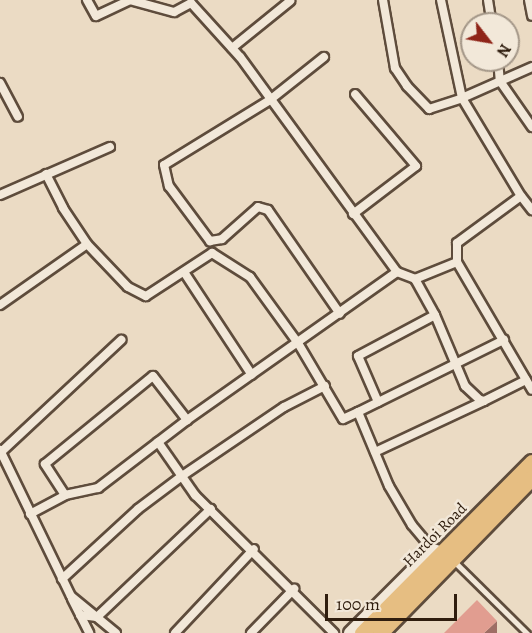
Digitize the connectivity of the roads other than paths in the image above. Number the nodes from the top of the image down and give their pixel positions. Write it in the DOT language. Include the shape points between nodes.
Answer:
graph roads {
  1 [pos="87,0"];
  2 [pos="130,0"];
  3 [pos="382,0"];
  4 [pos="441,0"];
  5 [pos="529,0"];
  6 [pos="290,1"];
  7 [pos="193,2"];
  8 [pos="532,16"];
  9 [pos="232,48"];
  10 [pos="324,57"];
  11 [pos="532,67"];
  12 [pos="499,72"];
  13 [pos="500,81"];
  14 [pos="0,83"];
  15 [pos="355,94"];
  16 [pos="462,98"];
  17 [pos="270,100"];
  18 [pos="18,117"];
  19 [pos="532,127"];
  20 [pos="110,147"];
  21 [pos="46,174"];
  22 [pos="1,192"];
  23 [pos="521,196"];
  24 [pos="532,210"];
  25 [pos="353,214"];
  26 [pos="87,244"];
  27 [pos="457,262"];
  28 [pos="184,272"];
  29 [pos="397,272"];
  30 [pos="415,279"];
  31 [pos="0,305"];
  32 [pos="340,314"];
  33 [pos="435,315"];
  34 [pos="121,340"];
  35 [pos="504,340"];
  36 [pos="298,343"];
  37 [pos="457,363"];
  38 [pos="252,375"];
  39 [pos="526,380"];
  40 [pos="325,386"];
  41 [pos="532,390"];
  42 [pos="484,401"];
  43 [pos="378,402"];
  44 [pos="358,412"];
  45 [pos="187,420"];
  46 [pos="158,442"];
  47 [pos="0,452"];
  48 [pos="375,452"];
  49 [pos="532,462"];
  50 [pos="182,477"];
  51 [pos="532,477"];
  52 [pos="65,495"];
  53 [pos="211,509"];
  54 [pos="30,514"];
  55 [pos="254,549"];
  56 [pos="443,554"];
  57 [pos="62,579"];
  58 [pos="294,589"];
  59 [pos="71,596"];
  60 [pos="80,615"];
  61 [pos="97,617"];
  62 [pos="521,627"];
  63 [pos="89,633"];
  64 [pos="116,633"];
  65 [pos="175,633"];
  66 [pos="251,633"];
  67 [pos="334,633"];
  68 [pos="350,633"];
  69 [pos="362,633"];
  70 [pos="380,633"];
  71 [pos="515,633"];
  72 [pos="527,633"];
  1 -- 2 [label="street" via="96,16"];
  2 -- 7 [label="street" via="174,12"];
  3 -- 16 [label="street" via="395,68 407,86 429,109"];
  4 -- 16 [label="street"];
  5 -- 8 [label="street"];
  6 -- 9 [label="street"];
  7 -- 9 [label="street"];
  9 -- 17 [label="street"];
  10 -- 17 [label="street"];
  11 -- 13 [label="street"];
  12 -- 13 [label="street"];
  13 -- 16 [label="street"];
  13 -- 19 [label="street"];
  14 -- 18 [label="street"];
  15 -- 25 [label="street" via="416,166"];
  16 -- 23 [label="street"];
  17 -- 25 [label="street"];
  17 -- 32 [label="street" via="164,165 169,186 210,241 222,238 258,207 268,210"];
  20 -- 21 [label="street"];
  21 -- 22 [label="street"];
  21 -- 26 [label="street"];
  23 -- 24 [label="street"];
  23 -- 27 [label="street" via="456,243"];
  25 -- 29 [label="street"];
  26 -- 28 [label="street" via="128,287 146,296"];
  26 -- 31 [label="street"];
  27 -- 30 [label="street"];
  27 -- 35 [label="street"];
  28 -- 36 [label="street" via="212,253 250,277"];
  28 -- 38 [label="street"];
  29 -- 30 [label="street"];
  29 -- 32 [label="street"];
  30 -- 33 [label="street"];
  32 -- 36 [label="street"];
  33 -- 37 [label="street"];
  33 -- 43 [label="street" via="358,356"];
  34 -- 47 [label="street"];
  35 -- 37 [label="street"];
  35 -- 39 [label="street"];
  36 -- 38 [label="street"];
  36 -- 40 [label="street"];
  37 -- 42 [label="street" via="465,386"];
  37 -- 43 [label="street"];
  38 -- 45 [label="street"];
  39 -- 41 [label="street"];
  39 -- 42 [label="street"];
  40 -- 44 [label="street" via="343,419"];
  40 -- 50 [label="street" via="284,407"];
  42 -- 48 [label="street"];
  43 -- 44 [label="street"];
  44 -- 48 [label="street"];
  45 -- 46 [label="street"];
  45 -- 52 [label="street" via="153,376 45,464"];
  46 -- 50 [label="street"];
  46 -- 52 [label="street" via="98,488"];
  47 -- 54 [label="street"];
  48 -- 56 [label="street" via="412,525"];
  49 -- 56 [label="highway, Hardoi Road"];
  50 -- 53 [label="street"];
  50 -- 57 [label="street" via="138,509"];
  51 -- 56 [label="highway, Hardoi Road"];
  52 -- 54 [label="street"];
  53 -- 55 [label="street"];
  53 -- 61 [label="street"];
  54 -- 57 [label="street"];
  55 -- 58 [label="street"];
  55 -- 65 [label="street"];
  56 -- 62 [label="lane"];
  56 -- 68 [label="street"];
  56 -- 69 [label="highway, Hardoi Road"];
  56 -- 70 [label="highway, Hardoi Road"];
  57 -- 59 [label="street"];
  58 -- 66 [label="street"];
  58 -- 67 [label="street"];
  59 -- 60 [label="street"];
  59 -- 61 [label="street"];
  60 -- 61 [label="street"];
  60 -- 63 [label="street"];
  61 -- 64 [label="street"];
  62 -- 71 [label="lane"];
  62 -- 72 [label="lane"];
}
